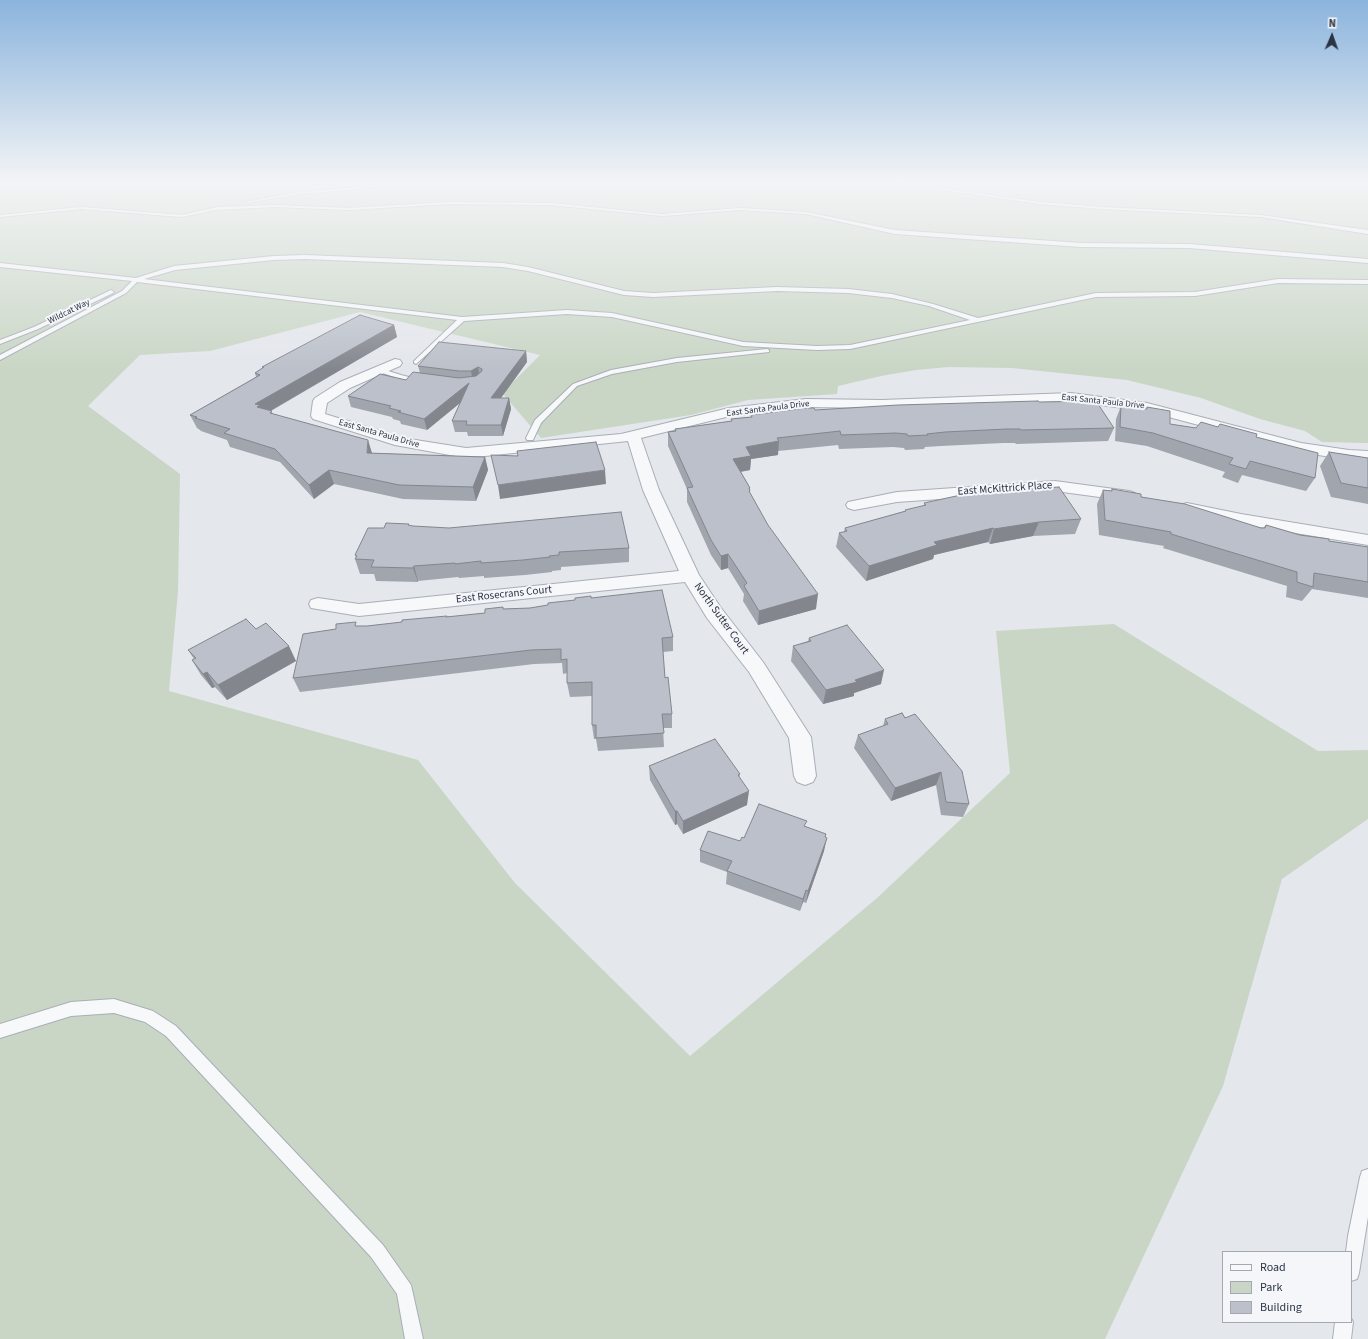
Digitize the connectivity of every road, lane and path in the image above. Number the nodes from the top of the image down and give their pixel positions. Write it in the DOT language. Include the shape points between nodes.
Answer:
graph roads {
  1 [pos="1073,244"];
  2 [pos="1368,261"];
  3 [pos="0,265"];
  4 [pos="136,280"];
  5 [pos="1368,282"];
  6 [pos="462,319"];
  7 [pos="978,320"];
  8 [pos="0,342"];
  9 [pos="799,348"];
  10 [pos="0,358"];
  11 [pos="416,362"];
  12 [pos="395,363"];
  13 [pos="379,370"];
  14 [pos="430,382"];
  15 [pos="633,435"];
  16 [pos="530,438"];
  17 [pos="1368,456"];
  18 [pos="1144,499"];
  19 [pos="854,505"];
  20 [pos="1174,505"];
  21 [pos="1368,540"];
  22 [pos="690,576"];
  23 [pos="318,604"];
  24 [pos="805,776"];
  25 [pos="0,1031"];
  26 [pos="1368,1177"];
  27 [pos="1352,1266"];
  28 [pos="1344,1323"];
  29 [pos="414,1339"];
  30 [pos="1342,1339"];
  1 -- 2 [label="lane" via="1189,246"];
  3 -- 4 [label="lane"];
  4 -- 6 [label="lane"];
  4 -- 7 [label="lane, Wildcat Way" via="174,268 274,258 503,265 624,293 777,289 848,291 892,296"];
  4 -- 8 [label="lane, Wildcat Way" via="36,328"];
  4 -- 10 [label="lane" via="124,292"];
  5 -- 7 [label="lane" via="1278,281 1195,294 1096,295"];
  6 -- 9 [label="lane" via="567,312 612,315 743,344"];
  6 -- 11 [label="lane"];
  7 -- 9 [label="lane" via="850,347"];
  9 -- 16 [label="lane" via="677,360 611,372 575,384 538,422"];
  12 -- 13 [label="street, East Santa Paula Drive"];
  13 -- 14 [label="lane" via="399,377"];
  13 -- 15 [label="street, East Santa Paula Drive" via="345,385 320,400 318,416 400,442 466,453"];
  15 -- 17 [label="street, East Santa Paula Drive" via="730,412 806,403 882,404 1071,397 1147,407 1300,446"];
  15 -- 22 [label="street, North Sutter Court" via="651,490"];
  18 -- 19 [label="street, East McKittrick Place" via="1055,486 897,497"];
  20 -- 21 [label="street"];
  22 -- 23 [label="street, East Rosecrans Court" via="359,610"];
  22 -- 24 [label="street, North Sutter Court" via="714,613 756,667 800,737"];
  25 -- 29 [label="lane" via="71,1009 114,1006 148,1016 171,1031 377,1251 406,1291"];
  26 -- 27 [label="lane"];
  28 -- 30 [label="lane"];
}
